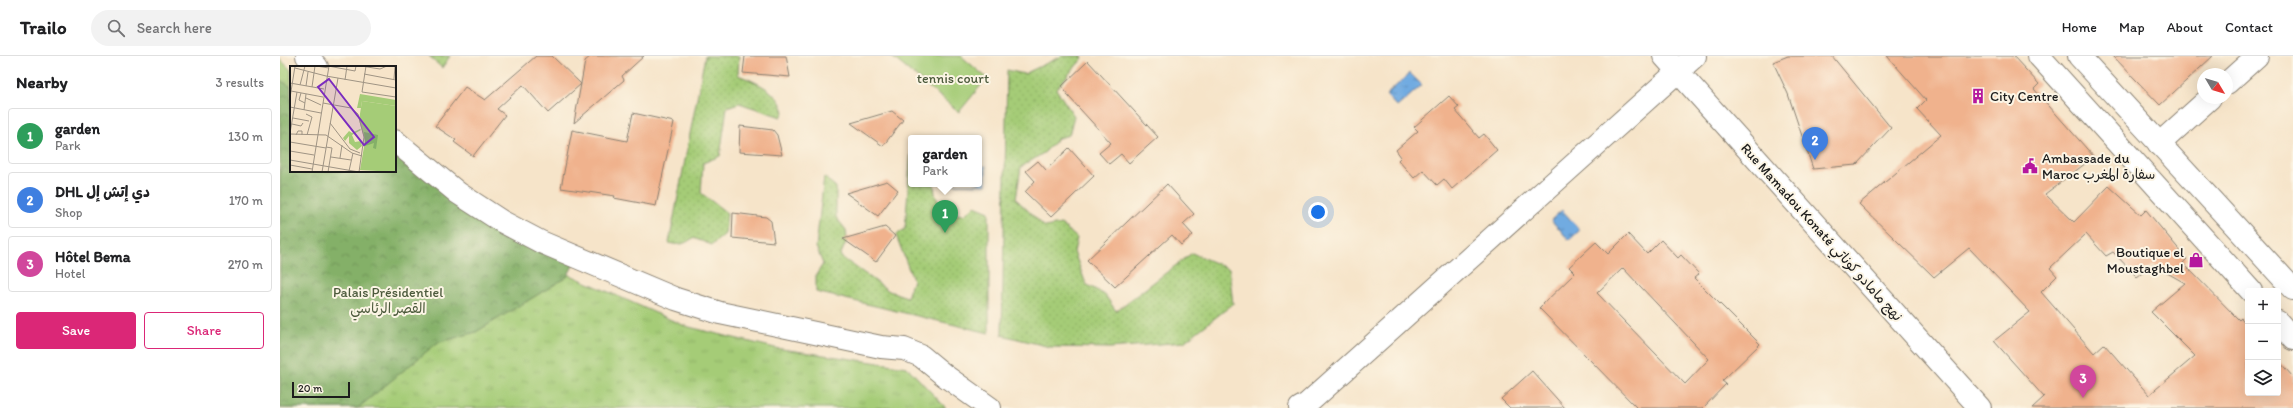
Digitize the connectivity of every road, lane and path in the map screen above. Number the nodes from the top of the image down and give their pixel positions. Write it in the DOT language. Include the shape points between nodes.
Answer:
graph roads {
  1 [pos="307,56"];
  2 [pos="1695,56"];
  3 [pos="2039,56"];
  4 [pos="2079,56"];
  5 [pos="2257,56"];
  6 [pos="1671,64"];
  7 [pos="316,66"];
  8 [pos="2233,78"];
  9 [pos="2203,104"];
  10 [pos="396,142"];
  11 [pos="2159,144"];
  12 [pos="2248,288"];
  13 [pos="2293,289"];
  14 [pos="2280,324"];
  15 [pos="2293,339"];
  16 [pos="990,408"];
  17 [pos="1300,408"];
  18 [pos="1980,408"];
  1 -- 7 [label="street"];
  2 -- 6 [label="street"];
  3 -- 12 [label="street"];
  4 -- 11 [label="street"];
  5 -- 8 [label="street"];
  6 -- 17 [label="street" via="1308,404"];
  6 -- 18 [label="street, Rue Mamadou Konaté نهج مامادو كوناتي"];
  9 -- 11 [label="street"];
  10 -- 16 [label="street" via="458,193 501,221 541,242 676,299 720,313 881,347 904,349 921,356"];
  11 -- 13 [label="street"];
  14 -- 15 [label="street"];
}
